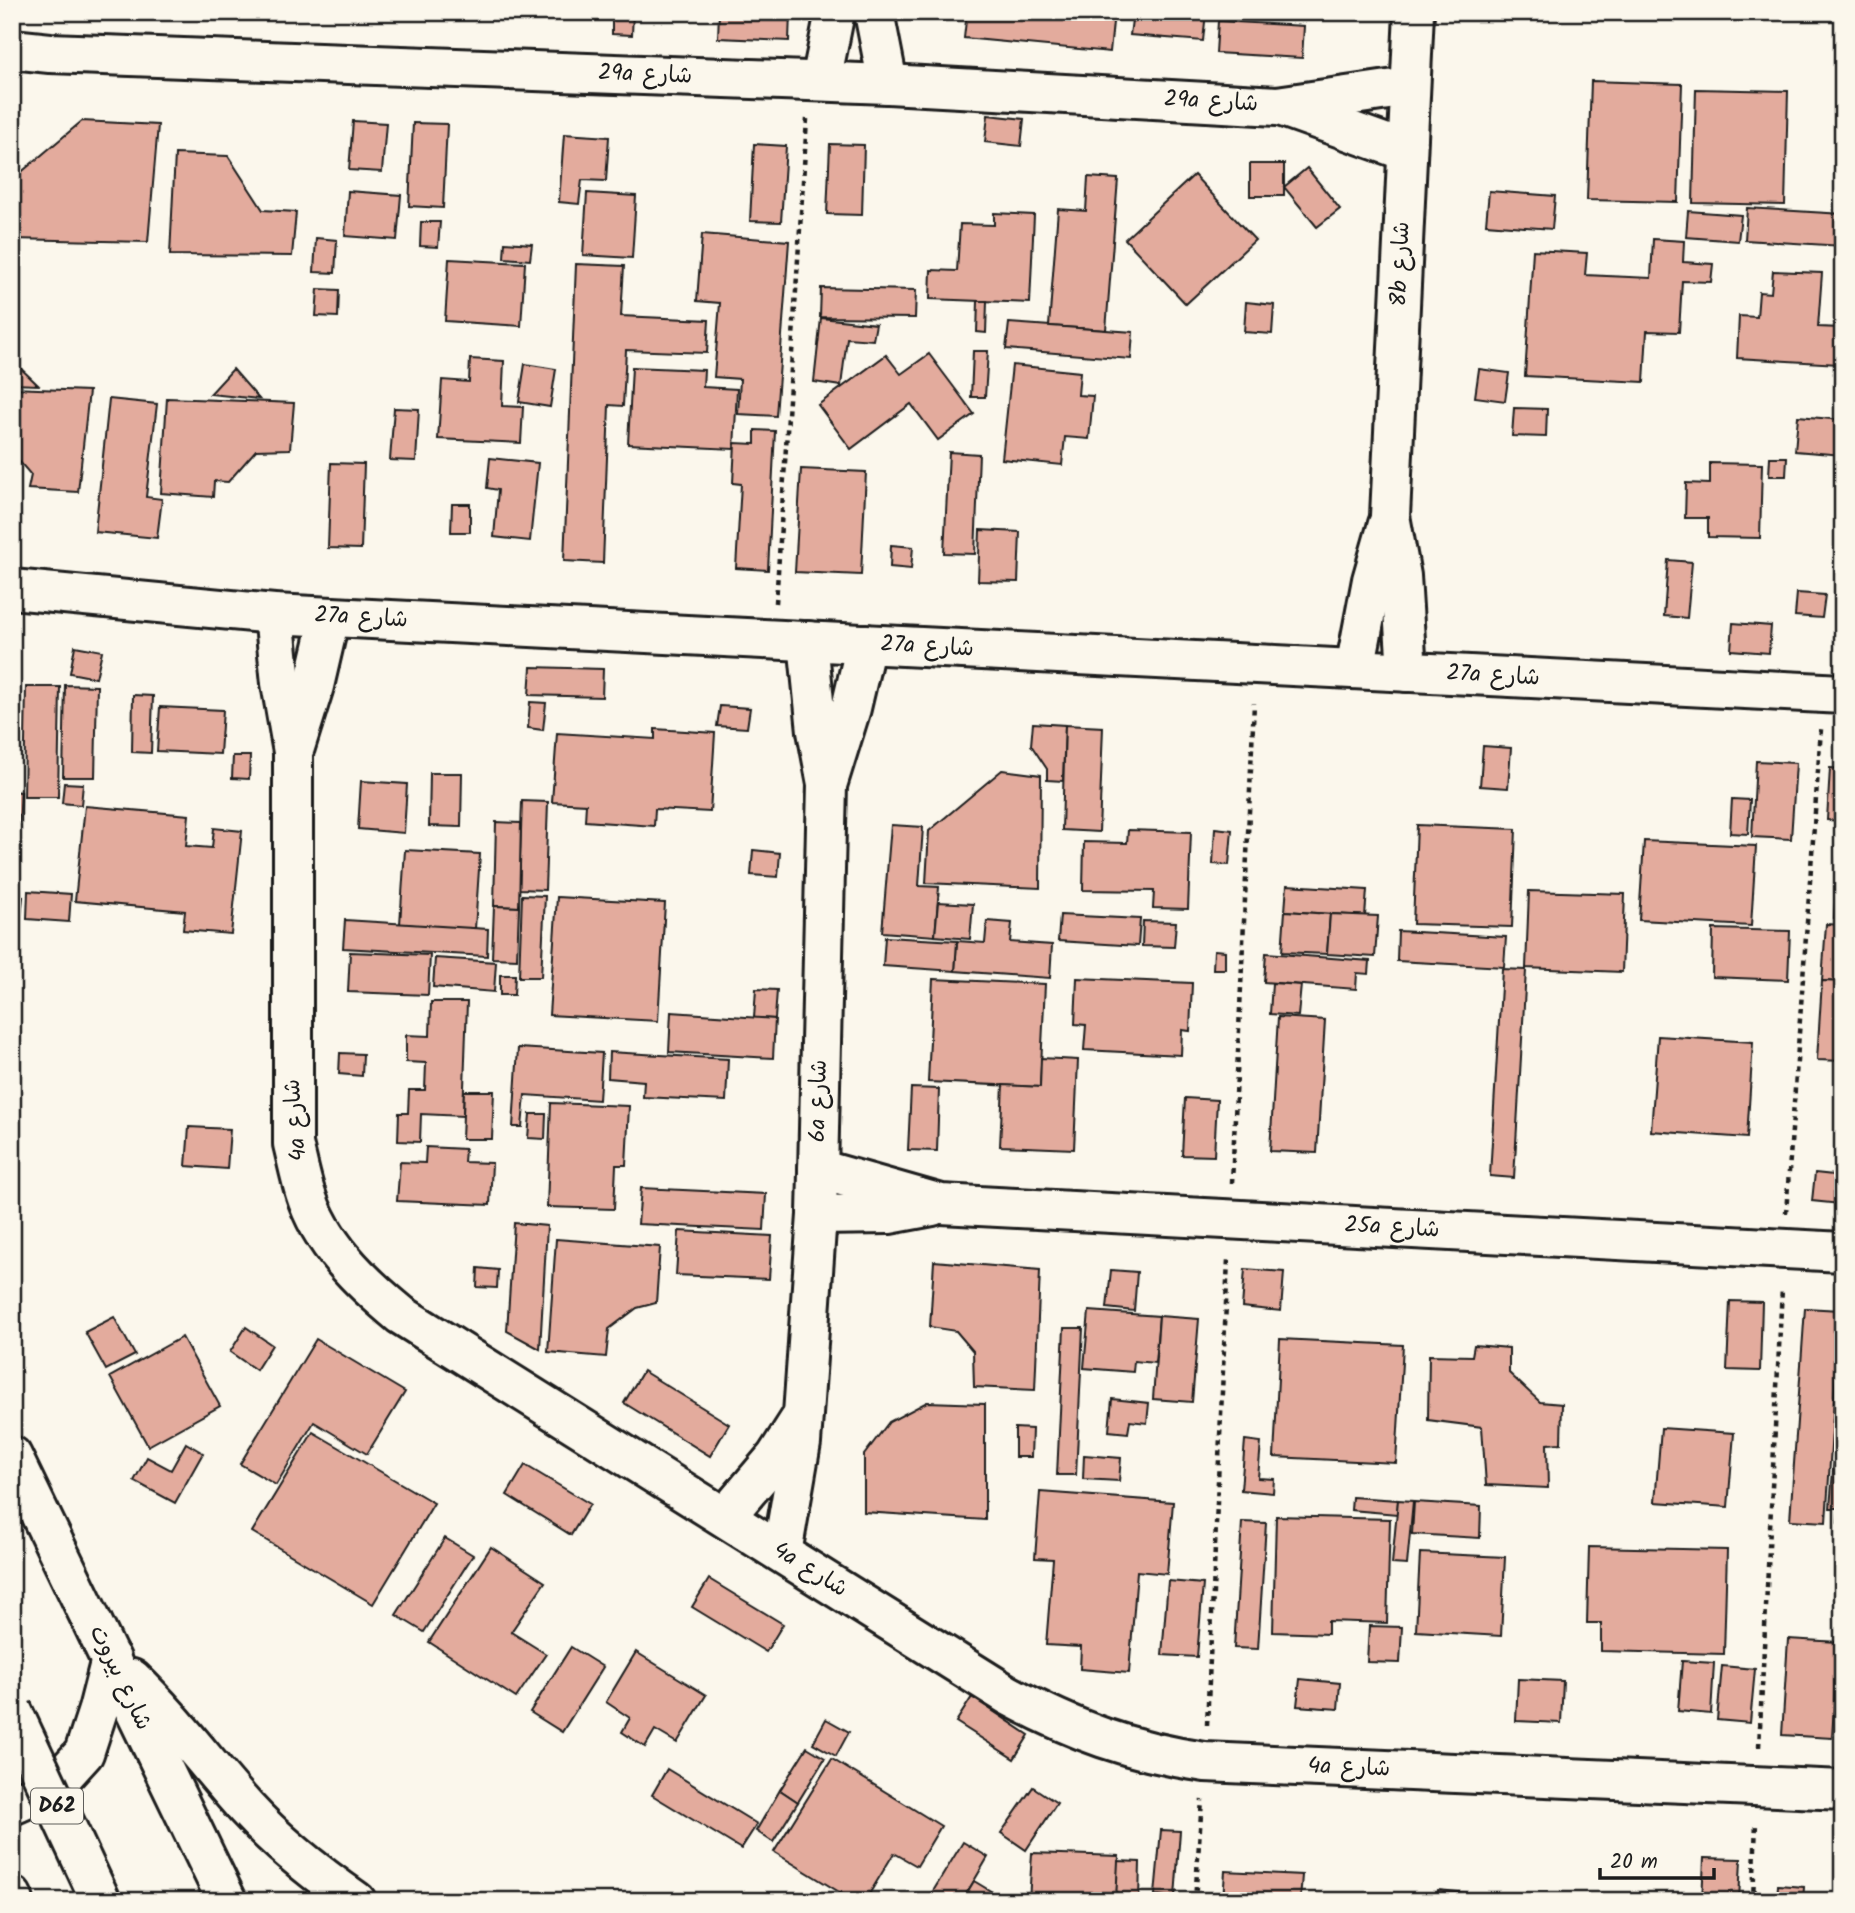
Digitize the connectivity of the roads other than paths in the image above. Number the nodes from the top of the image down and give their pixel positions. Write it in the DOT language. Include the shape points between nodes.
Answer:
graph roads {
  1 [pos="835,12"];
  2 [pos="874,12"];
  3 [pos="1413,12"];
  4 [pos="12,49"];
  5 [pos="815,81"];
  6 [pos="888,84"];
  7 [pos="1409,87"];
  8 [pos="1277,106"];
  9 [pos="1406,151"];
  10 [pos="1390,516"];
  11 [pos="12,589"];
  12 [pos="274,614"];
  13 [pos="330,617"];
  14 [pos="791,640"];
  15 [pos="866,644"];
  16 [pos="1355,669"];
  17 [pos="1407,672"];
  18 [pos="1833,694"];
  19 [pos="293,752"];
  20 [pos="827,785"];
  21 [pos="818,1168"];
  22 [pos="940,1204"];
  23 [pos="817,1215"];
  24 [pos="1843,1252"];
  25 [pos="802,1416"];
  26 [pos="12,1456"];
  27 [pos="725,1517"];
  28 [pos="782,1553"];
  29 [pos="111,1659"];
  30 [pos="12,1710"];
  31 [pos="1843,1790"];
  32 [pos="12,1805"];
  33 [pos="101,1901"];
  34 [pos="226,1901"];
  35 [pos="356,1901"];
  1 -- 5 [label="street"];
  2 -- 6 [label="street"];
  3 -- 7 [label="street, 8b شارع"];
  4 -- 5 [label="street, 29a شارع"];
  5 -- 6 [label="street, 29a شارع"];
  6 -- 8 [label="street, 29a شارع"];
  7 -- 8 [label="street, 29a شارع"];
  7 -- 9 [label="street, 8b شارع"];
  8 -- 9 [label="street, 29a شارع"];
  9 -- 10 [label="street, 8b شارع"];
  10 -- 16 [label="street, 8b شارع"];
  10 -- 17 [label="street, 8b شارع" via="1401,576"];
  11 -- 12 [label="street, 27a شارع"];
  12 -- 13 [label="street, 27a شارع"];
  12 -- 19 [label="street, 4a شارع"];
  13 -- 14 [label="street, 27a شارع"];
  13 -- 19 [label="street, 4a شارع"];
  14 -- 15 [label="street, 27a شارع"];
  14 -- 20 [label="street, 6a شارع"];
  15 -- 16 [label="street, 27a شارع"];
  15 -- 20 [label="street, 6a شارع" via="852,708"];
  16 -- 17 [label="street, 27a شارع"];
  17 -- 18 [label="street, 27a شارع"];
  19 -- 27 [label="street, 4a شارع" via="293,1144 306,1194 329,1241 361,1282 401,1315"];
  20 -- 21 [label="street, 6a شارع"];
  21 -- 22 [label="street, 25a شارع"];
  21 -- 23 [label="street, 6a شارع"];
  22 -- 23 [label="street, 25a شارع" via="889,1214"];
  22 -- 24 [label="street, 25a شارع"];
  23 -- 25 [label="street, 6a شارع"];
  25 -- 27 [label="street, 6a شارع" via="776,1457"];
  25 -- 28 [label="street, 6a شارع" via="798,1468"];
  26 -- 29 [label="street, شارع بيروت"];
  27 -- 28 [label="street, 4a شارع"];
  28 -- 31 [label="street, 4a شارع" via="1008,1695 1091,1735 1135,1749 1205,1762"];
  29 -- 32 [label="street" via="84,1753 53,1787"];
  29 -- 34 [label="street, شارع بيروت"];
  29 -- 35 [label="street" via="172,1720 247,1809 305,1863"];
  30 -- 33 [label="street, D62, bridge"];
}
